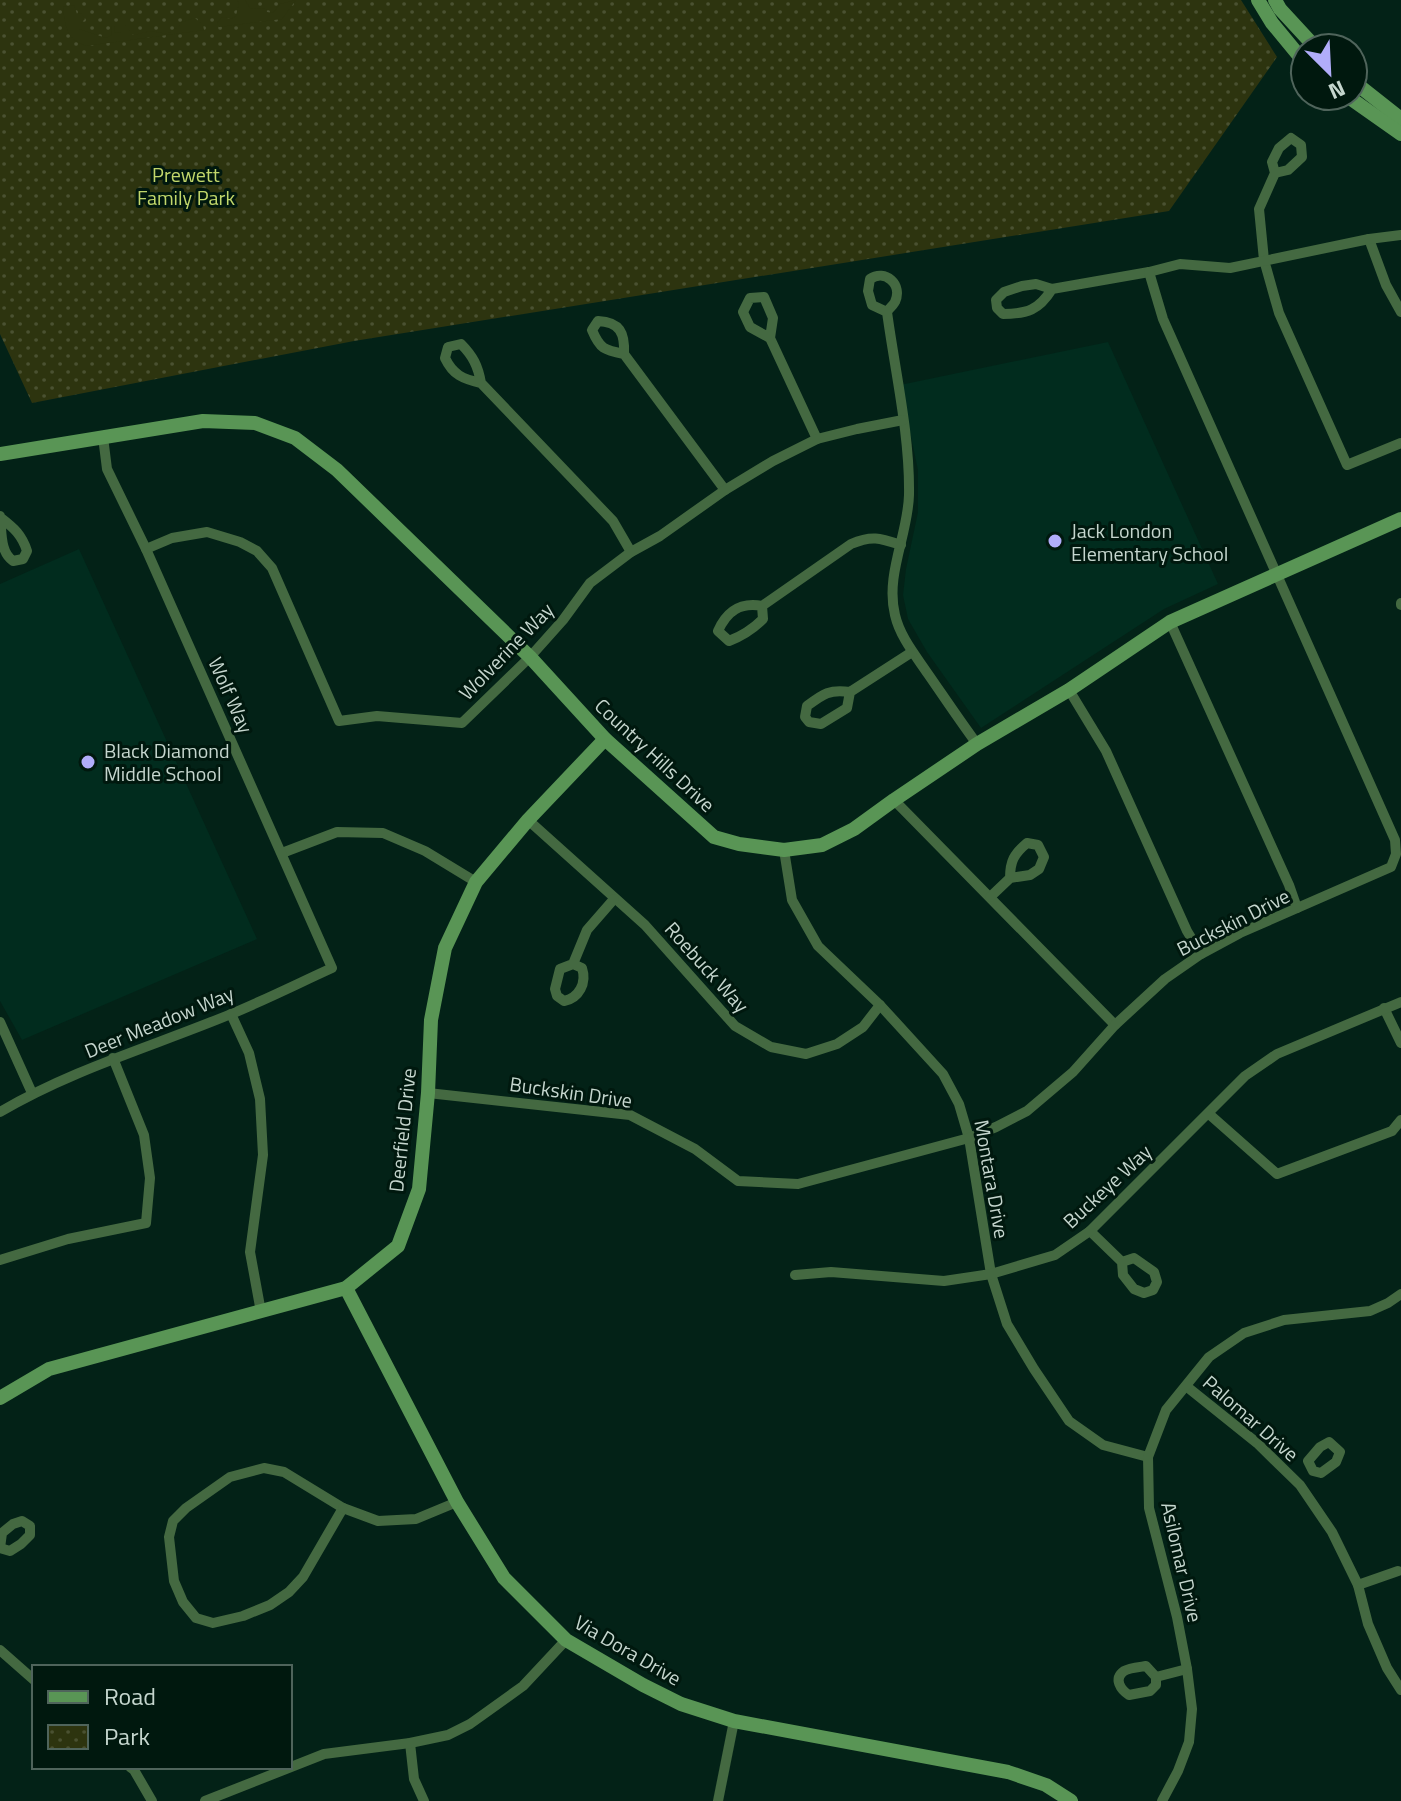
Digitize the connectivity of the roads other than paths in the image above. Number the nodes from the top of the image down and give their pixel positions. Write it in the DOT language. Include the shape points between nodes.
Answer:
graph roads {
  1 [pos="1258,0"];
  2 [pos="1275,0"];
  3 [pos="1301,32"];
  4 [pos="1289,44"];
  5 [pos="1369,94"];
  6 [pos="1369,111"];
  7 [pos="1401,119"];
  8 [pos="1401,134"];
  9 [pos="1275,173"];
  10 [pos="1401,235"];
  11 [pos="1369,239"];
  12 [pos="1264,260"];
  13 [pos="1149,272"];
  14 [pos="1052,289"];
  15 [pos="887,312"];
  16 [pos="1401,312"];
  17 [pos="770,338"];
  18 [pos="624,354"];
  19 [pos="481,383"];
  20 [pos="903,420"];
  21 [pos="103,437"];
  22 [pos="817,439"];
  23 [pos="1401,443"];
  24 [pos="0,454"];
  25 [pos="725,490"];
  26 [pos="1401,519"];
  27 [pos="901,545"];
  28 [pos="146,549"];
  29 [pos="631,552"];
  30 [pos="1275,574"];
  31 [pos="762,606"];
  32 [pos="1170,622"];
  33 [pos="912,652"];
  34 [pos="530,657"];
  35 [pos="1069,690"];
  36 [pos="850,692"];
  37 [pos="605,739"];
  38 [pos="977,744"];
  39 [pos="894,800"];
  40 [pos="528,820"];
  41 [pos="784,850"];
  42 [pos="282,853"];
  43 [pos="1010,878"];
  44 [pos="476,882"];
  45 [pos="990,897"];
  46 [pos="614,899"];
  47 [pos="1297,908"];
  48 [pos="1201,954"];
  49 [pos="573,964"];
  50 [pos="332,968"];
  51 [pos="1401,1002"];
  52 [pos="880,1005"];
  53 [pos="1384,1008"];
  54 [pos="231,1014"];
  55 [pos="0,1022"];
  56 [pos="1115,1025"];
  57 [pos="1401,1043"];
  58 [pos="113,1058"];
  59 [pos="32,1093"];
  60 [pos="428,1093"];
  61 [pos="0,1112"];
  62 [pos="1209,1114"];
  63 [pos="1401,1120"];
  64 [pos="969,1138"];
  65 [pos="1090,1231"];
  66 [pos="0,1260"];
  67 [pos="1122,1262"];
  68 [pos="991,1274"];
  69 [pos="795,1275"];
  70 [pos="346,1288"];
  71 [pos="1401,1294"];
  72 [pos="261,1312"];
  73 [pos="1186,1386"];
  74 [pos="0,1398"];
  75 [pos="1148,1457"];
  76 [pos="1313,1471"];
  77 [pos="1300,1485"];
  78 [pos="457,1502"];
  79 [pos="343,1508"];
  80 [pos="1400,1569"];
  81 [pos="1358,1585"];
  82 [pos="566,1640"];
  83 [pos="0,1650"];
  84 [pos="1187,1669"];
  85 [pos="1156,1677"];
  86 [pos="32,1678"];
  87 [pos="1401,1690"];
  88 [pos="734,1721"];
  89 [pos="410,1743"];
  90 [pos="292,1767"];
  91 [pos="133,1769"];
  92 [pos="286,1769"];
  93 [pos="152,1801"];
  94 [pos="205,1801"];
  95 [pos="424,1801"];
  96 [pos="718,1801"];
  97 [pos="1071,1801"];
  98 [pos="1162,1801"];
  1 -- 4 [label="street"];
  2 -- 3 [label="street"];
  5 -- 7 [label="street"];
  6 -- 8 [label="street"];
  9 -- 12 [label="street" via="1259,209"];
  10 -- 11 [label="street"];
  11 -- 12 [label="street"];
  11 -- 16 [label="street"];
  12 -- 13 [label="street" via="1230,268 1180,264"];
  12 -- 23 [label="street" via="1279,313 1347,465"];
  13 -- 14 [label="street"];
  13 -- 30 [label="street, Buckskin Drive" via="1163,319"];
  14 -- 14 [label="street" via="1036,284 1004,292 996,300 997,308 1003,314 1033,309"];
  15 -- 20 [label="street"];
  17 -- 22 [label="street"];
  18 -- 25 [label="street"];
  19 -- 29 [label="street" via="613,521"];
  20 -- 22 [label="street, Wolverine Way"];
  20 -- 27 [label="street" via="909,495"];
  21 -- 24 [label="street, Country Hills Drive"];
  21 -- 28 [label="street, Wolf Way" via="107,469"];
  21 -- 34 [label="street, Country Hills Drive" via="203,421 255,423 295,438 337,470"];
  22 -- 25 [label="street, Wolverine Way"];
  25 -- 29 [label="street, Wolverine Way"];
  26 -- 30 [label="street, Country Hills Drive"];
  27 -- 31 [label="street" via="862,539"];
  27 -- 33 [label="street" via="893,602"];
  28 -- 34 [label="street, Wolverine Way" via="207,532 257,551 272,568 339,721 377,716 462,723"];
  28 -- 42 [label="street, Wolf Way"];
  29 -- 34 [label="street, Wolverine Way" via="590,583"];
  30 -- 32 [label="street, Country Hills Drive"];
  30 -- 47 [label="street, Buckskin Drive" via="1395,840 1396,854 1391,867"];
  32 -- 35 [label="street, Country Hills Drive"];
  32 -- 47 [label="street"];
  33 -- 36 [label="street"];
  33 -- 38 [label="street"];
  34 -- 37 [label="street, Country Hills Drive"];
  35 -- 38 [label="street, Country Hills Drive"];
  35 -- 48 [label="street" via="1106,751"];
  37 -- 40 [label="street, Deerfield Drive"];
  37 -- 41 [label="street, Country Hills Drive" via="714,837"];
  38 -- 39 [label="street, Country Hills Drive"];
  39 -- 41 [label="street, Country Hills Drive" via="822,845"];
  39 -- 45 [label="street"];
  40 -- 44 [label="street, Deerfield Drive"];
  40 -- 46 [label="street, Roebuck Way"];
  41 -- 52 [label="street, Montara Drive" via="792,900 818,946"];
  42 -- 44 [label="street" via="337,832 383,833"];
  42 -- 50 [label="street, Wolf Way"];
  43 -- 45 [label="street"];
  44 -- 60 [label="street, Deerfield Drive" via="445,948 431,1020"];
  45 -- 56 [label="street"];
  46 -- 49 [label="street" via="587,930"];
  46 -- 52 [label="street, Roebuck Way" via="645,925 735,1026 771,1047 806,1054 837,1044 863,1027"];
  47 -- 48 [label="street, Buckskin Drive"];
  48 -- 56 [label="street, Buckskin Drive"];
  50 -- 54 [label="street, Deer Meadow Way"];
  51 -- 53 [label="street, Buckeye Way"];
  52 -- 64 [label="street, Montara Drive" via="943,1074"];
  53 -- 57 [label="street"];
  53 -- 62 [label="street, Buckeye Way" via="1277,1054 1245,1076"];
  54 -- 58 [label="street, Deer Meadow Way"];
  54 -- 72 [label="street" via="249,1053 260,1099 263,1155 250,1252"];
  55 -- 59 [label="street"];
  56 -- 64 [label="street, Buckskin Drive" via="1073,1072 1027,1111"];
  58 -- 59 [label="street, Deer Meadow Way"];
  58 -- 66 [label="street" via="144,1135 150,1178 146,1223"];
  59 -- 61 [label="street, Deer Meadow Way"];
  60 -- 64 [label="street, Buckskin Drive" via="630,1115 695,1149 738,1181 798,1184"];
  60 -- 70 [label="street, Deerfield Drive" via="419,1189 398,1246"];
  62 -- 63 [label="street" via="1277,1174 1392,1131"];
  62 -- 65 [label="street, Buckeye Way"];
  64 -- 68 [label="street, Montara Drive"];
  65 -- 67 [label="street"];
  65 -- 68 [label="street, Buckeye Way" via="1055,1255"];
  68 -- 69 [label="street, Buckeye Way" via="944,1281 831,1272"];
  68 -- 75 [label="street, Montara Drive" via="1007,1324 1069,1421 1103,1445"];
  70 -- 72 [label="street, Deerfield Drive"];
  70 -- 78 [label="street, Via Dora Drive"];
  71 -- 73 [label="street, Asilomar Drive" via="1370,1311 1284,1320 1244,1333 1209,1357"];
  72 -- 74 [label="street, Deerfield Drive" via="49,1369"];
  73 -- 75 [label="street, Asilomar Drive" via="1166,1410"];
  73 -- 77 [label="street, Palomar Drive"];
  75 -- 84 [label="street, Asilomar Drive" via="1149,1508"];
  76 -- 77 [label="street"];
  77 -- 81 [label="street, Palomar Drive" via="1332,1532"];
  78 -- 79 [label="street" via="416,1519 378,1521"];
  78 -- 82 [label="street, Via Dora Drive" via="504,1578"];
  79 -- 79 [label="street" via="284,1472 264,1468 230,1477 173,1521 169,1537 174,1581 183,1602 196,1618 213,1623 270,1605 303,1577"];
  80 -- 81 [label="street"];
  81 -- 87 [label="street, Palomar Drive" via="1368,1624"];
  82 -- 88 [label="street, Via Dora Drive" via="681,1704"];
  82 -- 89 [label="street" via="523,1686 470,1724"];
  83 -- 86 [label="street"];
  84 -- 85 [label="street"];
  84 -- 98 [label="street, Asilomar Drive" via="1189,1742"];
  88 -- 96 [label="street"];
  88 -- 97 [label="street, Via Dora Drive" via="1008,1772 1046,1785"];
  89 -- 90 [label="street" via="324,1754"];
  89 -- 95 [label="street" via="414,1779"];
  91 -- 93 [label="street"];
  92 -- 94 [label="street"];
}
